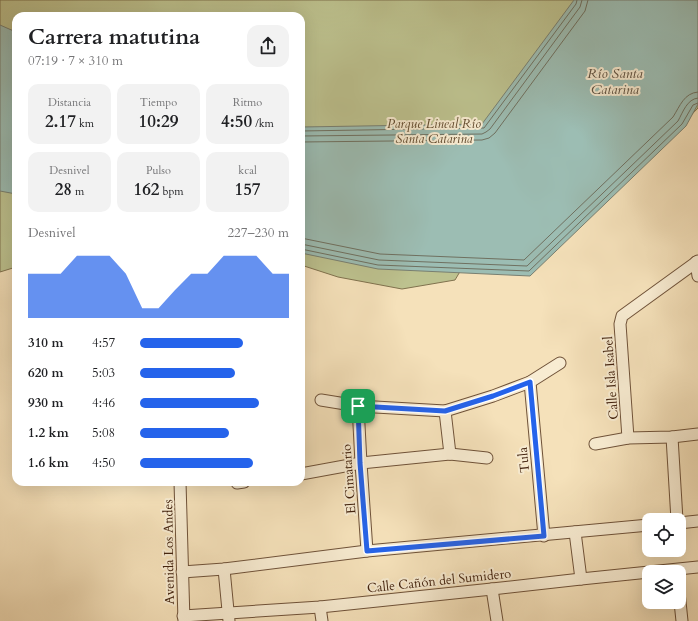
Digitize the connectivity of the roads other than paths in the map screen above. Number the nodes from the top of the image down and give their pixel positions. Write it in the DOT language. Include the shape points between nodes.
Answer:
graph roads {
  1 [pos="697,261"];
  2 [pos="698,276"];
  3 [pos="560,363"];
  4 [pos="530,382"];
  5 [pos="321,400"];
  6 [pos="358,406"];
  7 [pos="445,411"];
  8 [pos="698,434"];
  9 [pos="672,437"];
  10 [pos="628,438"];
  11 [pos="595,444"];
  12 [pos="450,454"];
  13 [pos="487,458"];
  14 [pos="360,463"];
  15 [pos="305,473"];
  16 [pos="180,486"];
  17 [pos="677,513"];
  18 [pos="698,522"];
  19 [pos="686,523"];
  20 [pos="642,526"];
  21 [pos="575,532"];
  22 [pos="544,536"];
  23 [pos="367,551"];
  24 [pos="698,568"];
  25 [pos="224,569"];
  26 [pos="686,569"];
  27 [pos="182,572"];
  28 [pos="642,573"];
  29 [pos="581,578"];
  30 [pos="492,589"];
  31 [pos="320,607"];
  32 [pos="681,609"];
  33 [pos="228,617"];
  34 [pos="184,619"];
  35 [pos="322,621"];
  36 [pos="497,621"];
  37 [pos="682,621"];
  1 -- 2 [label="street"];
  1 -- 10 [label="street, Calle Isla Isabel" via="622,316 620,324"];
  3 -- 4 [label="street"];
  4 -- 7 [label="street"];
  4 -- 22 [label="street, Tula"];
  5 -- 6 [label="street"];
  6 -- 7 [label="street"];
  6 -- 14 [label="street, El Cimatario"];
  7 -- 12 [label="street"];
  8 -- 9 [label="street"];
  9 -- 10 [label="street"];
  9 -- 17 [label="street"];
  10 -- 11 [label="street"];
  12 -- 13 [label="street"];
  12 -- 14 [label="street"];
  14 -- 15 [label="street"];
  14 -- 23 [label="street, El Cimatario"];
  16 -- 27 [label="street, Avenida Los Andes"];
  18 -- 19 [label="street"];
  20 -- 21 [label="street"];
  21 -- 22 [label="street"];
  21 -- 29 [label="street"];
  22 -- 23 [label="street"];
  23 -- 25 [label="street"];
  24 -- 26 [label="street, Calle Cañón del Sumidero"];
  25 -- 27 [label="street"];
  25 -- 33 [label="street"];
  27 -- 34 [label="street, Avenida Los Andes"];
  28 -- 29 [label="street, Calle Cañón del Sumidero"];
  29 -- 30 [label="street, Calle Cañón del Sumidero"];
  30 -- 31 [label="street, Calle Cañón del Sumidero"];
  30 -- 36 [label="street"];
  31 -- 33 [label="street, Calle Cañón del Sumidero"];
  31 -- 35 [label="street"];
  32 -- 37 [label="street"];
  33 -- 34 [label="street, Calle Cañón del Sumidero"];
}
